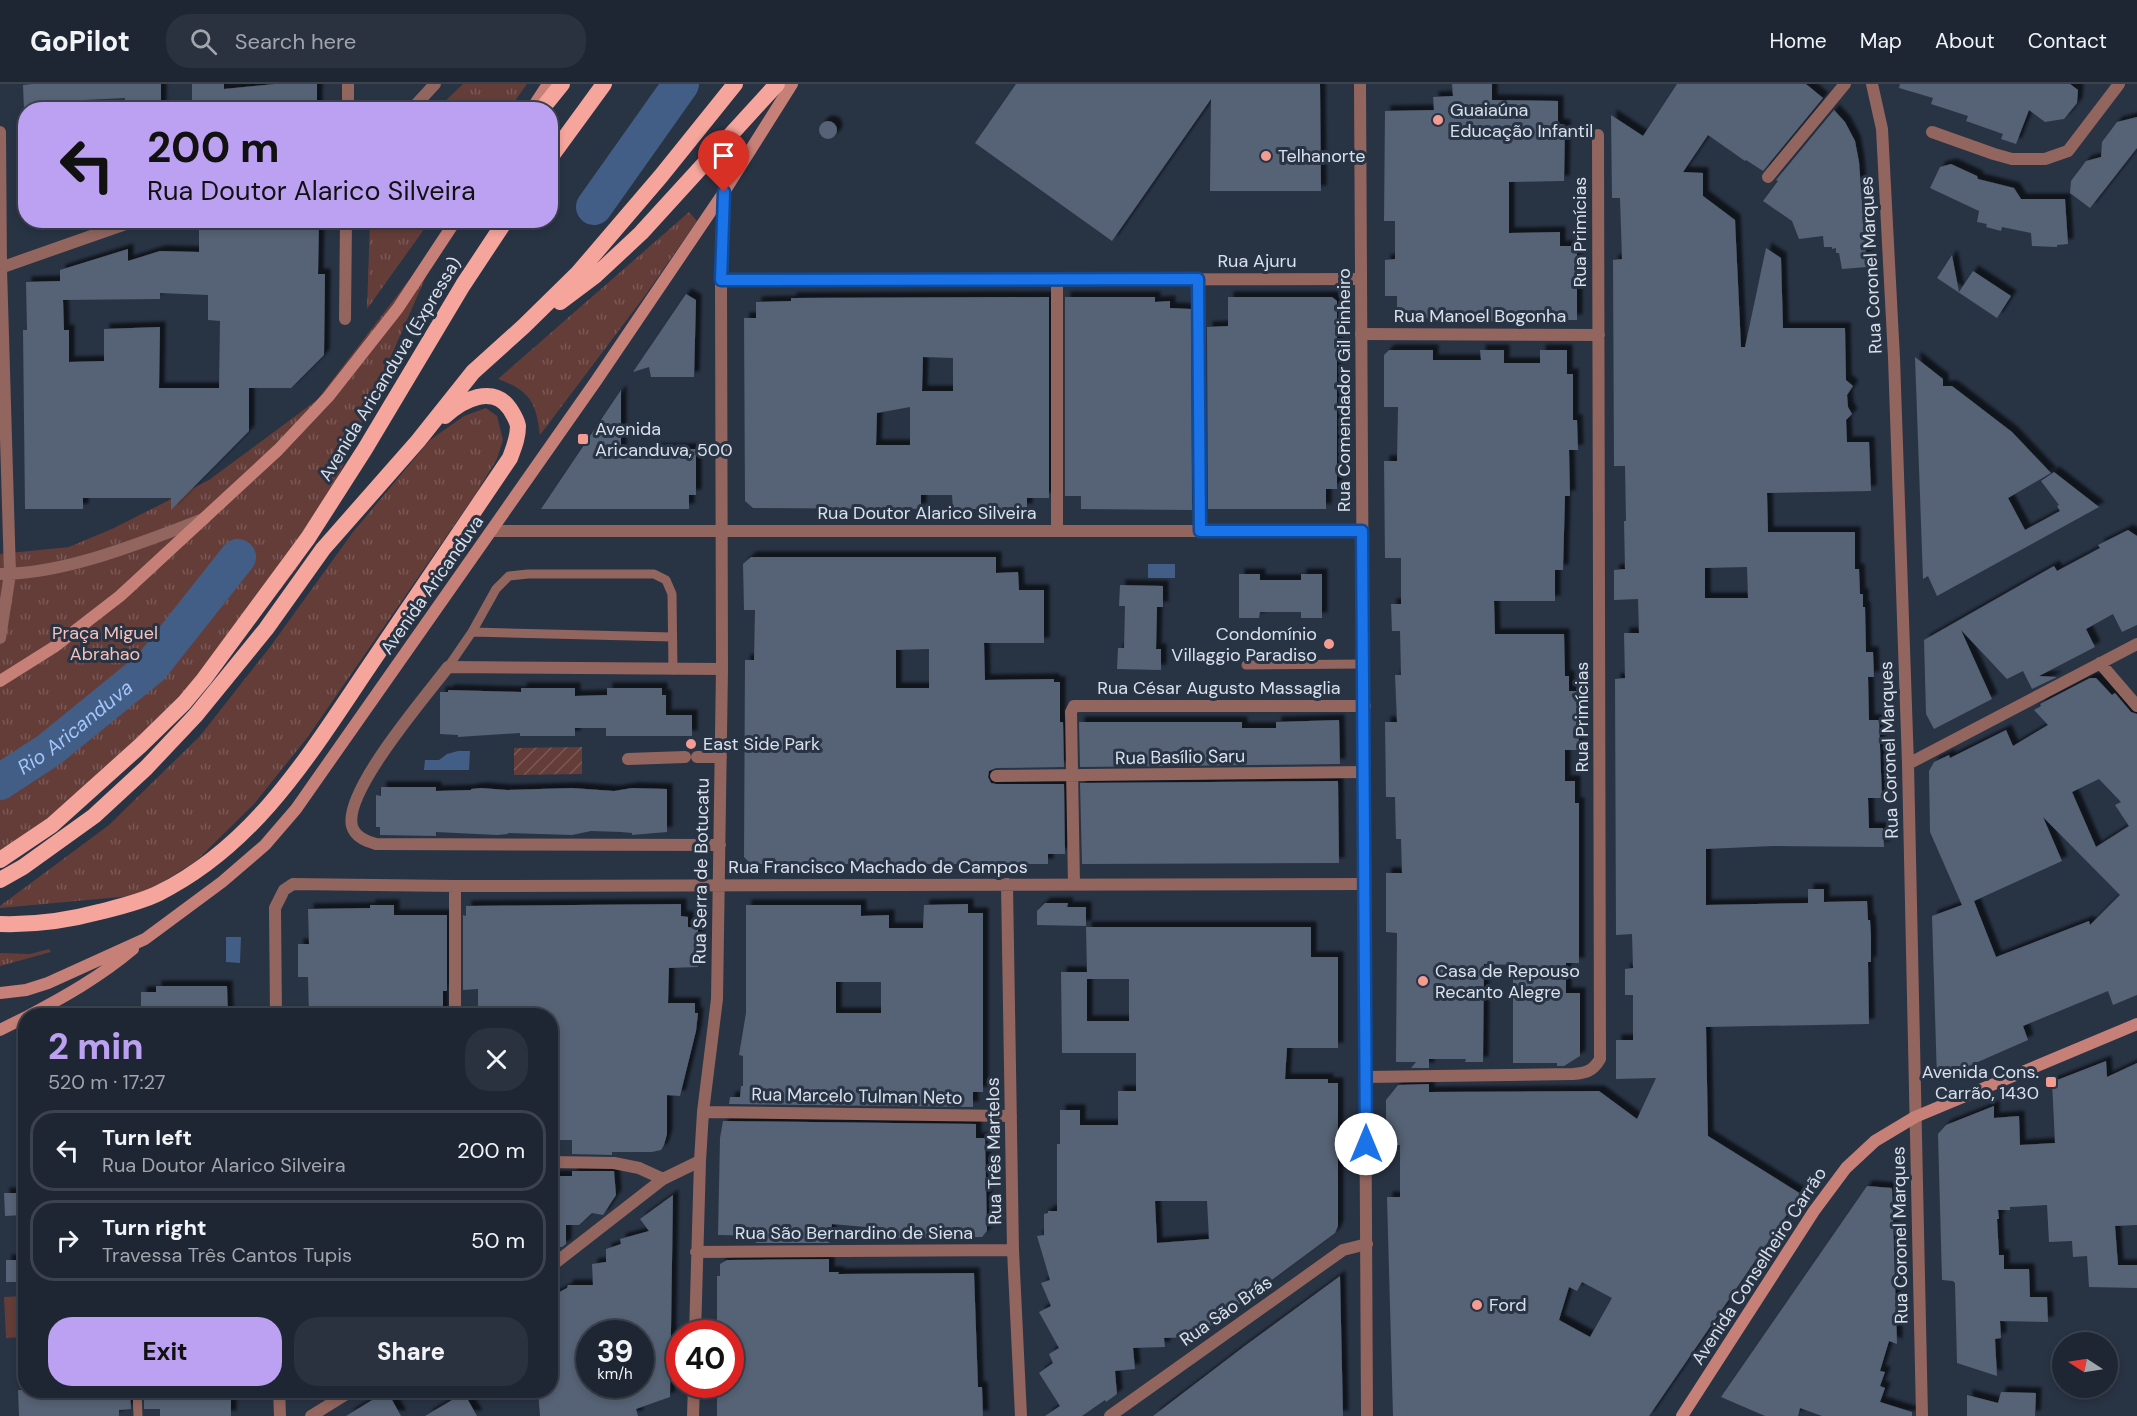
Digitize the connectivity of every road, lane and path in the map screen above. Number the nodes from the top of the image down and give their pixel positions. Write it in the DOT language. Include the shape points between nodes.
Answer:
graph roads {
  1 [pos="348,84"];
  2 [pos="435,84"];
  3 [pos="548,84"];
  4 [pos="562,84"];
  5 [pos="604,84"];
  6 [pos="735,84"];
  7 [pos="777,84"];
  8 [pos="792,84"];
  9 [pos="1360,84"];
  10 [pos="1845,84"];
  11 [pos="1872,84"];
  12 [pos="2119,84"];
  13 [pos="348,102"];
  14 [pos="418,102"];
  15 [pos="536,102"];
  16 [pos="547,102"];
  17 [pos="0,132"];
  18 [pos="1932,132"];
  19 [pos="1598,135"];
  20 [pos="558,147"];
  21 [pos="1768,177"];
  22 [pos="724,192"];
  23 [pos="114,228"];
  24 [pos="346,228"];
  25 [pos="451,228"];
  26 [pos="501,228"];
  27 [pos="0,268"];
  28 [pos="1057,279"];
  29 [pos="1198,279"];
  30 [pos="1361,279"];
  31 [pos="721,280"];
  32 [pos="345,319"];
  33 [pos="524,326"];
  34 [pos="1361,334"];
  35 [pos="1599,335"];
  36 [pos="418,441"];
  37 [pos="205,519"];
  38 [pos="493,531"];
  39 [pos="720,531"];
  40 [pos="1057,531"];
  41 [pos="1200,531"];
  42 [pos="1362,531"];
  43 [pos="5,574"];
  44 [pos="472,632"];
  45 [pos="672,637"];
  46 [pos="0,638"];
  47 [pos="2137,644"];
  48 [pos="2100,663"];
  49 [pos="1364,664"];
  50 [pos="1246,665"];
  51 [pos="448,667"];
  52 [pos="722,669"];
  53 [pos="673,670"];
  54 [pos="0,681"];
  55 [pos="1365,706"];
  56 [pos="2137,706"];
  57 [pos="721,757"];
  58 [pos="628,759"];
  59 [pos="1908,764"];
  60 [pos="1365,772"];
  61 [pos="996,776"];
  62 [pos="1073,776"];
  63 [pos="720,845"];
  64 [pos="0,860"];
  65 [pos="0,880"];
  66 [pos="1074,884"];
  67 [pos="1365,884"];
  68 [pos="720,885"];
  69 [pos="1007,885"];
  70 [pos="455,886"];
  71 [pos="0,924"];
  72 [pos="145,939"];
  73 [pos="0,993"];
  74 [pos="43,1008"];
  75 [pos="276,1008"];
  76 [pos="455,1008"];
  77 [pos="18,1021"];
  78 [pos="2137,1024"];
  79 [pos="0,1030"];
  80 [pos="1366,1077"];
  81 [pos="703,1112"];
  82 [pos="1011,1116"];
  83 [pos="1915,1117"];
  84 [pos="700,1161"];
  85 [pos="558,1162"];
  86 [pos="663,1179"];
  87 [pos="1367,1244"];
  88 [pos="1013,1250"];
  89 [pos="696,1252"];
  90 [pos="558,1262"];
  91 [pos="694,1320"];
  92 [pos="137,1398"];
  93 [pos="279,1398"];
  94 [pos="340,1398"];
  95 [pos="694,1398"];
  96 [pos="138,1416"];
  97 [pos="280,1416"];
  98 [pos="311,1416"];
  99 [pos="693,1416"];
  100 [pos="1021,1416"];
  101 [pos="1110,1416"];
  102 [pos="1368,1416"];
  103 [pos="1682,1416"];
  104 [pos="1922,1416"];
  1 -- 13 [label="street"];
  2 -- 14 [label="street"];
  3 -- 15 [label="main road"];
  4 -- 16 [label="highway"];
  5 -- 20 [label="highway"];
  6 -- 33 [label="highway" via="585,264"];
  7 -- 33 [label="highway" via="641,233 596,274"];
  8 -- 22 [label="main road, Avenida Aricanduva"];
  9 -- 30 [label="street, Rua Comendador Gil Pinheiro"];
  10 -- 21 [label="street"];
  11 -- 59 [label="street, Rua Coronel Marques" via="1882,129 1891,281"];
  12 -- 18 [label="street" via="2068,151 2045,159 2012,159"];
  17 -- 27 [label="street"];
  19 -- 35 [label="street, Rua Primícias"];
  22 -- 31 [label="street, Rua Serra de Botucatu"];
  22 -- 38 [label="main road, Avenida Aricanduva"];
  23 -- 27 [label="street"];
  24 -- 32 [label="street"];
  25 -- 37 [label="main road" via="398,309 328,397"];
  26 -- 64 [label="highway, Avenida Aricanduva (Expressa)" via="308,538 184,703 52,825"];
  27 -- 43 [label="street"];
  28 -- 29 [label="street, Rua Ajuru"];
  28 -- 31 [label="street, Rua Ajuru"];
  28 -- 40 [label="street"];
  29 -- 30 [label="street, Rua Ajuru"];
  29 -- 41 [label="street"];
  30 -- 34 [label="street, Rua Comendador Gil Pinheiro"];
  31 -- 39 [label="street, Rua Serra de Botucatu"];
  33 -- 36 [label="highway" via="473,372"];
  34 -- 35 [label="street, Rua Manoel Bogonha"];
  34 -- 42 [label="street, Rua Comendador Gil Pinheiro"];
  35 -- 80 [label="street, Rua Primícias" via="1600,1059 1595,1068 1573,1074"];
  36 -- 65 [label="highway" via="323,549 266,629 196,715 146,768 94,816"];
  36 -- 71 [label="highway" via="454,408 482,395 496,396 518,423 510,458 296,775 219,857 159,893 65,921"];
  37 -- 43 [label="street" via="116,552 66,565"];
  37 -- 54 [label="main road" via="120,596 54,647"];
  38 -- 39 [label="street, Rua Doutor Alarico Silveira"];
  38 -- 72 [label="main road, Avenida Aricanduva" via="296,809 265,845"];
  39 -- 40 [label="street, Rua Doutor Alarico Silveira"];
  39 -- 52 [label="street, Rua Serra de Botucatu"];
  40 -- 41 [label="street, Rua Doutor Alarico Silveira"];
  41 -- 42 [label="street, Rua Doutor Alarico Silveira"];
  42 -- 49 [label="street, Rua Comendador Gil Pinheiro"];
  43 -- 46 [label="street"];
  44 -- 45 [label="lane"];
  44 -- 45 [label="lane" via="496,589 509,576 654,574 666,580 672,594"];
  44 -- 51 [label="lane"];
  45 -- 53 [label="lane"];
  47 -- 48 [label="street"];
  48 -- 56 [label="street"];
  48 -- 59 [label="street"];
  49 -- 50 [label="lane"];
  49 -- 55 [label="street, Rua Comendador Gil Pinheiro"];
  51 -- 53 [label="street"];
  51 -- 63 [label="street" via="372,766 351,813 352,827 362,840 376,844"];
  52 -- 53 [label="street"];
  52 -- 57 [label="street, Rua Serra de Botucatu"];
  55 -- 60 [label="street, Rua Comendador Gil Pinheiro"];
  55 -- 62 [label="street, Rua César Augusto Massaglia" via="1073,707"];
  57 -- 58 [label="street"];
  57 -- 63 [label="street, Rua Serra de Botucatu"];
  59 -- 83 [label="street, Rua Coronel Marques"];
  60 -- 62 [label="street, Rua Basílio Saru"];
  60 -- 67 [label="street, Rua Comendador Gil Pinheiro"];
  61 -- 62 [label="street, Rua Basílio Saru"];
  62 -- 66 [label="street"];
  63 -- 68 [label="street, Rua Serra de Botucatu"];
  66 -- 67 [label="street, Rua Francisco Machado de Campos"];
  66 -- 69 [label="street, Rua Francisco Machado de Campos"];
  67 -- 80 [label="street, Rua Comendador Gil Pinheiro"];
  68 -- 69 [label="street, Rua Francisco Machado de Campos"];
  68 -- 70 [label="street, Rua Francisco Machado de Campos"];
  68 -- 81 [label="street, Rua Serra de Botucatu" via="717,999"];
  69 -- 82 [label="street, Rua Três Martelos"];
  70 -- 75 [label="street, Rua Francisco Machado de Campos" via="293,884 284,890 275,908"];
  70 -- 76 [label="street"];
  72 -- 73 [label="main road, Avenida Aricanduva" via="48,983"];
  72 -- 74 [label="main road" via="108,970"];
  77 -- 79 [label="main road"];
  78 -- 83 [label="main road, Avenida Conselheiro Carrão"];
  80 -- 87 [label="street, Rua Comendador Gil Pinheiro"];
  81 -- 82 [label="street, Rua Marcelo Tulman Neto"];
  81 -- 84 [label="street, Rua Serra de Botucatu"];
  82 -- 88 [label="street, Rua Três Martelos"];
  83 -- 103 [label="main road, Avenida Conselheiro Carrão" via="1875,1141 1846,1168"];
  83 -- 104 [label="street, Rua Coronel Marques"];
  84 -- 86 [label="street"];
  84 -- 89 [label="street, Rua Serra de Botucatu"];
  85 -- 86 [label="street" via="614,1163 639,1168"];
  86 -- 90 [label="street"];
  87 -- 101 [label="street, Rua São Brás" via="1343,1250"];
  87 -- 102 [label="street, Rua Comendador Gil Pinheiro"];
  88 -- 89 [label="street, Rua São Bernardino de Siena"];
  88 -- 100 [label="street, Rua Três Martelos"];
  89 -- 91 [label="street, Rua Serra de Botucatu"];
  92 -- 96 [label="lane"];
  93 -- 97 [label="street"];
  94 -- 98 [label="street"];
  95 -- 99 [label="street"];
}
